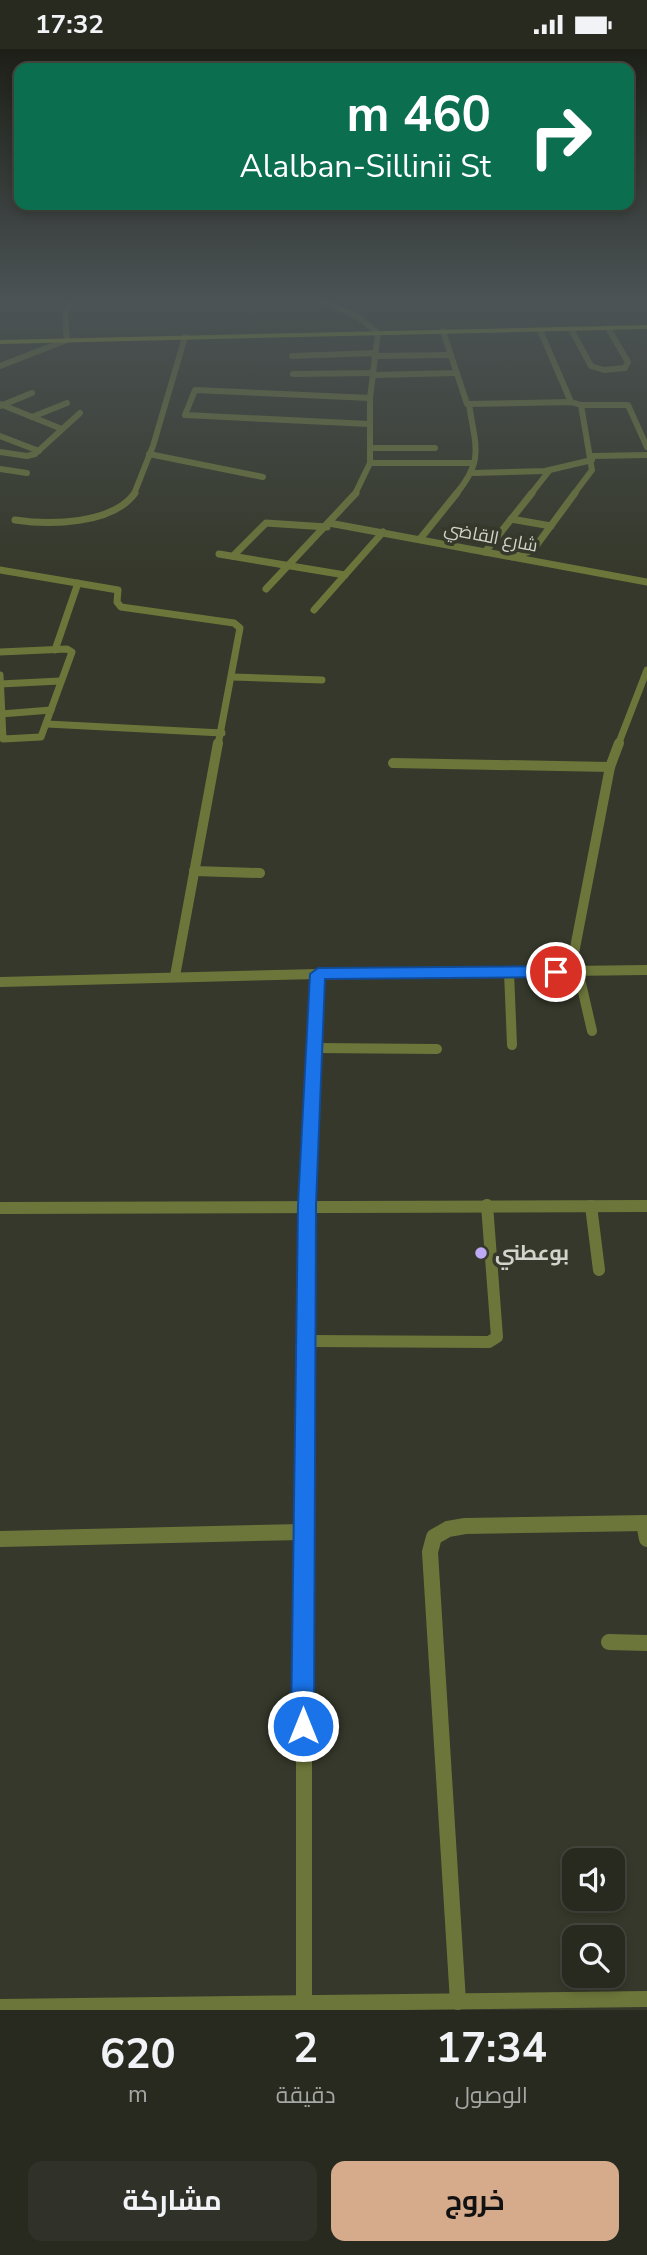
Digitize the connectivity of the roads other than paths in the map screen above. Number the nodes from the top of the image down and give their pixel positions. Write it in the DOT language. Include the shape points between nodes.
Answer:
graph roads {
  1 [pos="169,390"];
  2 [pos="371,390"];
  3 [pos="463,390"];
  4 [pos="566,390"];
  5 [pos="32,393"];
  6 [pos="370,398"];
  7 [pos="571,402"];
  8 [pos="67,403"];
  9 [pos="469,404"];
  10 [pos="1,405"];
  11 [pos="581,405"];
  12 [pos="80,413"];
  13 [pos="32,417"];
  14 [pos="369,423"];
  15 [pos="62,429"];
  16 [pos="0,436"];
  17 [pos="647,447"];
  18 [pos="370,448"];
  19 [pos="435,448"];
  20 [pos="38,450"];
  21 [pos="0,452"];
  22 [pos="149,454"];
  23 [pos="647,454"];
  24 [pos="592,458"];
  25 [pos="370,463"];
  26 [pos="474,463"];
  27 [pos="0,469"];
  28 [pos="549,471"];
  29 [pos="27,473"];
  30 [pos="473,473"];
  31 [pos="263,477"];
  32 [pos="511,519"];
  33 [pos="15,520"];
  34 [pos="328,525"];
  35 [pos="551,526"];
  36 [pos="383,532"];
  37 [pos="421,539"];
  38 [pos="485,552"];
  39 [pos="219,554"];
  40 [pos="233,556"];
  41 [pos="512,557"];
  42 [pos="286,566"];
  43 [pos="0,570"];
  44 [pos="345,575"];
  45 [pos="647,582"];
  46 [pos="78,583"];
  47 [pos="266,589"];
  48 [pos="314,610"];
  49 [pos="55,650"];
  50 [pos="0,652"];
  51 [pos="647,670"];
  52 [pos="0,675"];
  53 [pos="232,677"];
  54 [pos="322,680"];
  55 [pos="61,681"];
  56 [pos="0,684"];
  57 [pos="51,710"];
  58 [pos="1,714"];
  59 [pos="47,724"];
  60 [pos="222,733"];
  61 [pos="393,763"];
  62 [pos="610,767"];
  63 [pos="194,871"];
  64 [pos="260,873"];
  65 [pos="647,970"];
  66 [pos="509,972"];
  67 [pos="579,972"];
  68 [pos="318,974"];
  69 [pos="175,976"];
  70 [pos="0,982"];
  71 [pos="592,1031"];
  72 [pos="512,1045"];
  73 [pos="314,1048"];
  74 [pos="437,1048"];
  75 [pos="307,1205"];
  76 [pos="487,1205"];
  77 [pos="591,1206"];
  78 [pos="647,1206"];
  79 [pos="0,1208"];
  80 [pos="598,1270"];
  81 [pos="307,1341"];
  82 [pos="646,1528"];
  83 [pos="302,1532"];
  84 [pos="0,1539"];
  85 [pos="608,1642"];
  86 [pos="647,1643"];
  87 [pos="647,1999"];
  88 [pos="458,2002"];
  89 [pos="304,2004"];
  90 [pos="0,2007"];
  91 [pos="328,2007"];
  1 -- 22 [label="street"];
  2 -- 6 [label="street"];
  3 -- 9 [label="street"];
  4 -- 7 [label="street"];
  5 -- 10 [label="street"];
  6 -- 14 [label="street"];
  6 -- 14 [label="street" via="195,390 186,415"];
  7 -- 9 [label="street"];
  7 -- 11 [label="street"];
  8 -- 13 [label="street"];
  9 -- 26 [label="street"];
  10 -- 13 [label="street"];
  11 -- 17 [label="street" via="628,405"];
  11 -- 24 [label="street"];
  12 -- 15 [label="street"];
  13 -- 15 [label="street"];
  14 -- 18 [label="street"];
  15 -- 20 [label="street"];
  16 -- 20 [label="street"];
  18 -- 19 [label="street"];
  18 -- 25 [label="street"];
  20 -- 21 [label="street" via="27,456"];
  22 -- 31 [label="street"];
  22 -- 33 [label="street" via="137,490 121,505 66,525"];
  23 -- 24 [label="street"];
  24 -- 28 [label="street"];
  24 -- 35 [label="street" via="592,470"];
  25 -- 26 [label="street"];
  25 -- 34 [label="street"];
  26 -- 30 [label="street"];
  27 -- 29 [label="street"];
  28 -- 30 [label="street"];
  28 -- 32 [label="street"];
  30 -- 37 [label="street"];
  32 -- 35 [label="street"];
  32 -- 38 [label="street"];
  34 -- 36 [label="street, شارع القاضي"];
  34 -- 40 [label="street, شارع القاضي" via="267,523"];
  34 -- 42 [label="street"];
  35 -- 41 [label="street" via="533,550"];
  36 -- 37 [label="street, شارع القاضي"];
  36 -- 44 [label="street"];
  37 -- 38 [label="street, شارع القاضي"];
  38 -- 41 [label="street, شارع القاضي"];
  39 -- 40 [label="street"];
  40 -- 42 [label="street"];
  41 -- 45 [label="street, شارع القاضي"];
  42 -- 44 [label="street"];
  42 -- 47 [label="street"];
  43 -- 46 [label="street"];
  44 -- 48 [label="street"];
  46 -- 49 [label="street"];
  46 -- 53 [label="street" via="118,590 121,607 239,625"];
  49 -- 50 [label="street"];
  49 -- 55 [label="street" via="72,652"];
  51 -- 62 [label="street"];
  52 -- 56 [label="street"];
  53 -- 54 [label="street"];
  53 -- 60 [label="street"];
  55 -- 56 [label="street"];
  55 -- 57 [label="street"];
  56 -- 58 [label="street"];
  57 -- 58 [label="street"];
  57 -- 59 [label="street"];
  58 -- 59 [label="street" via="5,740 38,738"];
  59 -- 60 [label="street"];
  60 -- 63 [label="street"];
  61 -- 62 [label="street"];
  62 -- 67 [label="street" via="574,953"];
  63 -- 64 [label="street"];
  63 -- 69 [label="street"];
  65 -- 67 [label="street"];
  66 -- 67 [label="street"];
  66 -- 68 [label="street"];
  66 -- 72 [label="street"];
  67 -- 71 [label="street"];
  68 -- 69 [label="street"];
  68 -- 73 [label="street"];
  69 -- 70 [label="street"];
  73 -- 74 [label="street"];
  73 -- 75 [label="street"];
  75 -- 76 [label="street"];
  75 -- 79 [label="street"];
  75 -- 81 [label="street"];
  76 -- 77 [label="street"];
  76 -- 81 [label="street" via="497,1337 481,1342"];
  77 -- 78 [label="street"];
  77 -- 80 [label="street"];
  81 -- 83 [label="street"];
  82 -- 88 [label="street" via="465,1526 434,1537 430,1552"];
  83 -- 84 [label="street"];
  83 -- 89 [label="street"];
  85 -- 86 [label="street"];
  87 -- 88 [label="street"];
  88 -- 91 [label="street"];
  89 -- 90 [label="street"];
  89 -- 91 [label="street"];
}
